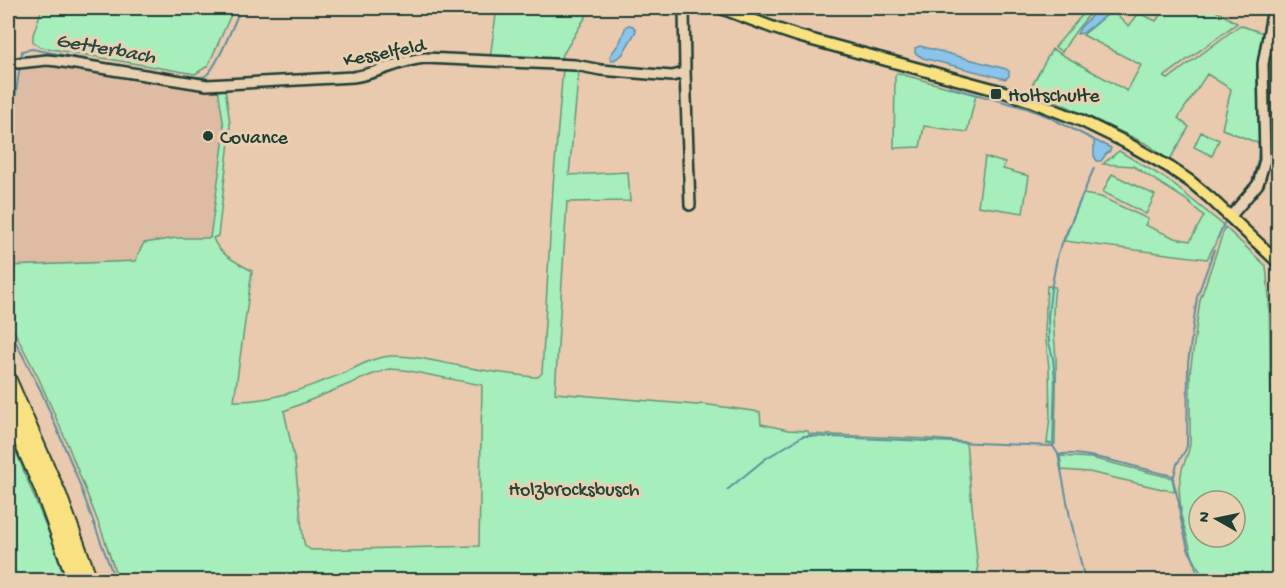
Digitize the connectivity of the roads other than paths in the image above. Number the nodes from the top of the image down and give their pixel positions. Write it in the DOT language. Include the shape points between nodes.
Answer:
graph roads {
  1 [pos="684,8"];
  2 [pos="721,8"];
  3 [pos="1273,8"];
  4 [pos="20,63"];
  5 [pos="685,71"];
  6 [pos="690,205"];
  7 [pos="1230,217"];
  8 [pos="1278,262"];
  9 [pos="8,378"];
  10 [pos="8,411"];
  11 [pos="75,580"];
  12 [pos="90,580"];
  1 -- 5 [label="street"];
  2 -- 7 [label="main road" via="798,36 1059,111 1169,167"];
  3 -- 7 [label="street" via="1263,64 1265,160 1258,184"];
  4 -- 5 [label="street, Kesselfeld" via="57,61 207,85 353,77 425,58 575,65 662,75"];
  5 -- 6 [label="street"];
  7 -- 8 [label="main road"];
  9 -- 12 [label="highway" via="59,495"];
  10 -- 11 [label="highway"];
}
